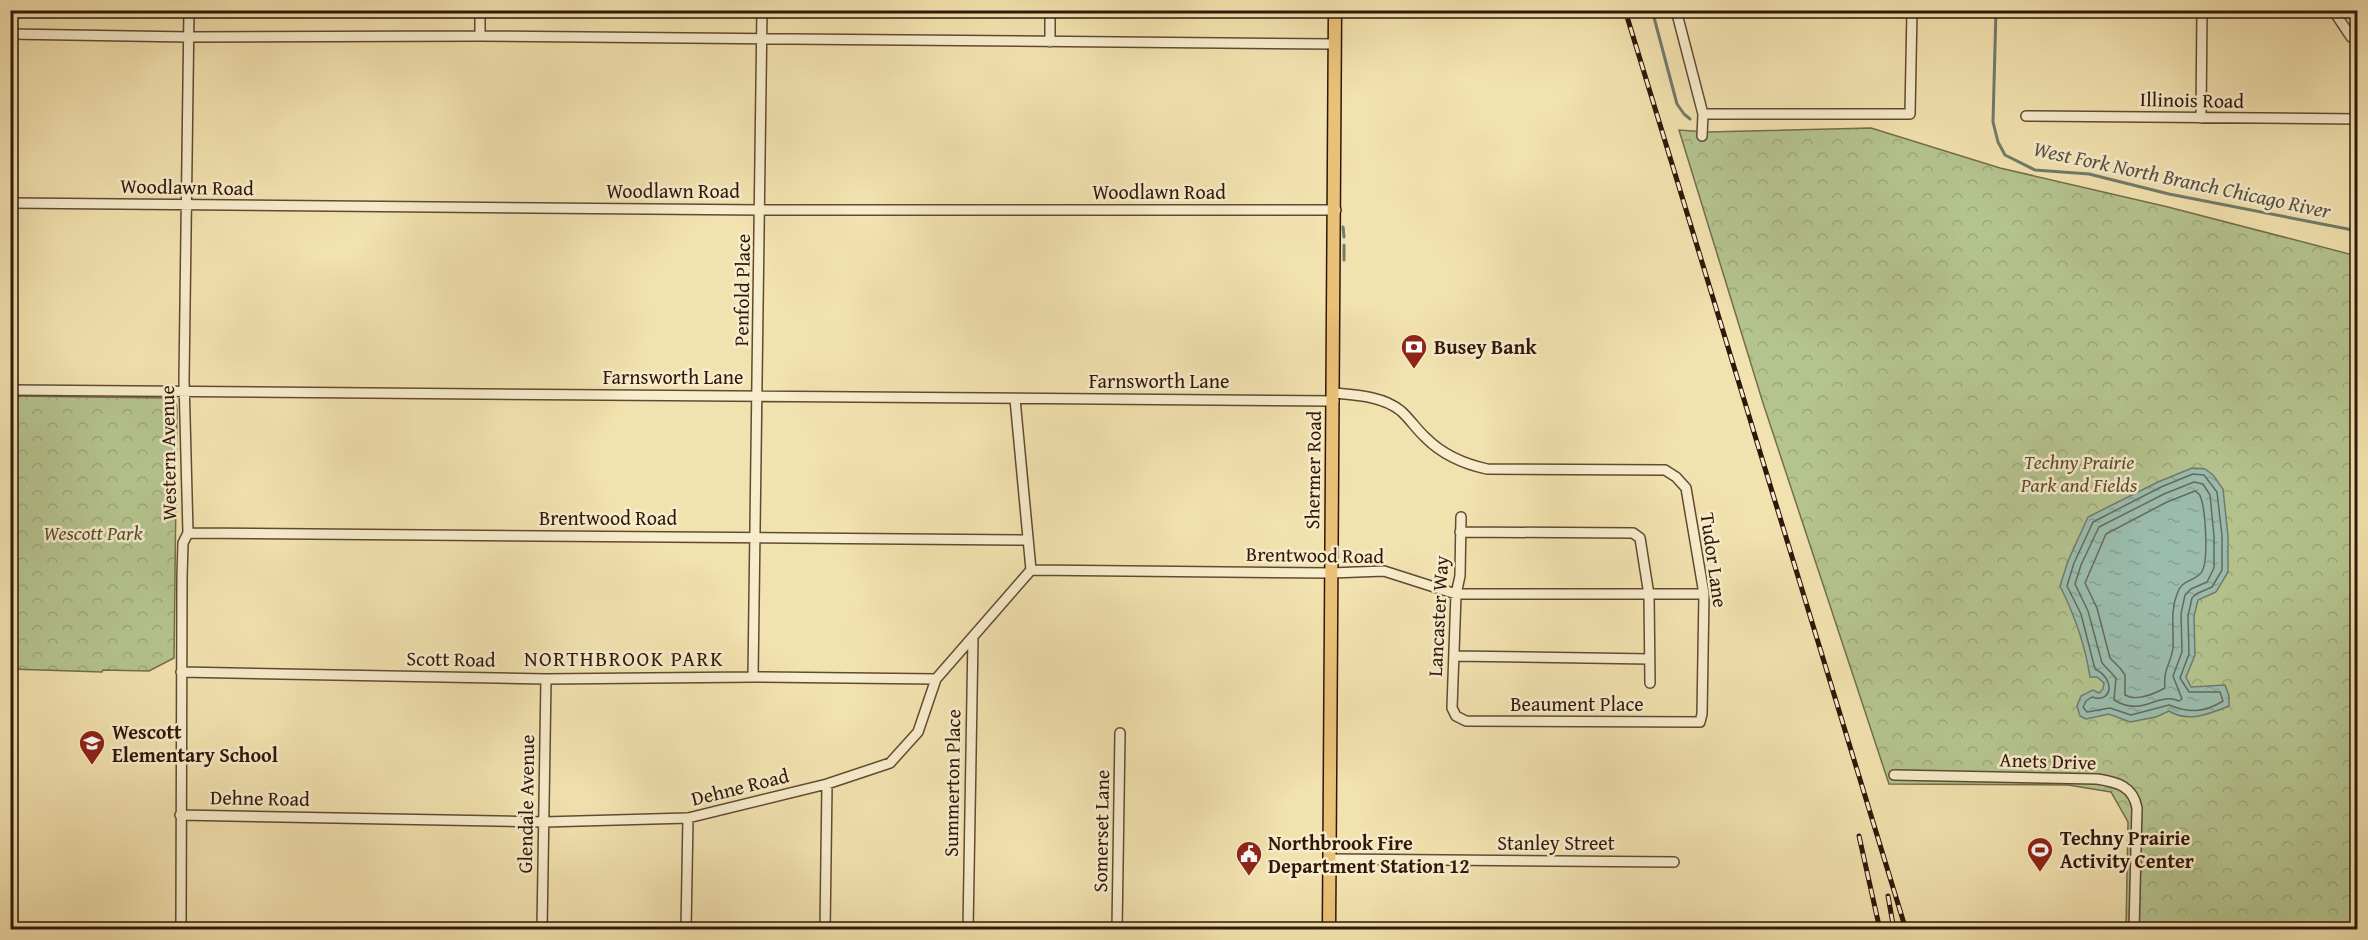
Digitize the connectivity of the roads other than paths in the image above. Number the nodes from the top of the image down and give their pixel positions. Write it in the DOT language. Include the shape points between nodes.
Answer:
graph roads {
  1 [pos="189,10"];
  2 [pos="480,10"];
  3 [pos="762,10"];
  4 [pos="1050,10"];
  5 [pos="1335,10"];
  6 [pos="1676,10"];
  7 [pos="1912,10"];
  8 [pos="2202,10"];
  9 [pos="2333,10"];
  10 [pos="10,34"];
  11 [pos="480,36"];
  12 [pos="189,37"];
  13 [pos="2351,37"];
  14 [pos="762,40"];
  15 [pos="1050,42"];
  16 [pos="1335,44"];
  17 [pos="1703,114"];
  18 [pos="2026,116"];
  19 [pos="2201,118"];
  20 [pos="2358,120"];
  21 [pos="1702,135"];
  22 [pos="10,203"];
  23 [pos="187,205"];
  24 [pos="761,210"];
  25 [pos="1336,210"];
  26 [pos="10,390"];
  27 [pos="184,391"];
  28 [pos="758,396"];
  29 [pos="1334,397"];
  30 [pos="1015,399"];
  31 [pos="1676,477"];
  32 [pos="1461,517"];
  33 [pos="1460,532"];
  34 [pos="188,533"];
  35 [pos="756,537"];
  36 [pos="1027,540"];
  37 [pos="1031,570"];
  38 [pos="1330,573"];
  39 [pos="1456,594"];
  40 [pos="1704,594"];
  41 [pos="1649,595"];
  42 [pos="973,637"];
  43 [pos="1454,656"];
  44 [pos="1650,659"];
  45 [pos="181,672"];
  46 [pos="753,677"];
  47 [pos="936,679"];
  48 [pos="546,680"];
  49 [pos="1650,683"];
  50 [pos="1456,716"];
  51 [pos="1700,722"];
  52 [pos="1120,733"];
  53 [pos="1894,775"];
  54 [pos="827,784"];
  55 [pos="180,815"];
  56 [pos="687,818"];
  57 [pos="544,822"];
  58 [pos="1330,859"];
  59 [pos="1674,862"];
  60 [pos="181,930"];
  61 [pos="542,930"];
  62 [pos="686,930"];
  63 [pos="825,930"];
  64 [pos="968,930"];
  65 [pos="1117,930"];
  66 [pos="1329,930"];
  67 [pos="2134,930"];
  1 -- 12 [label="street, Western Avenue"];
  2 -- 11 [label="street"];
  3 -- 14 [label="street, Penfold Place"];
  4 -- 15 [label="street"];
  5 -- 16 [label="main road, Shermer Road"];
  6 -- 17 [label="street"];
  7 -- 17 [label="street" via="1910,114"];
  8 -- 19 [label="street"];
  9 -- 13 [label="street"];
  10 -- 12 [label="street"];
  11 -- 12 [label="street"];
  11 -- 14 [label="street"];
  12 -- 23 [label="street, Western Avenue"];
  14 -- 15 [label="street"];
  14 -- 24 [label="street, Penfold Place"];
  15 -- 16 [label="street"];
  16 -- 25 [label="main road, Shermer Road"];
  17 -- 21 [label="street"];
  18 -- 19 [label="street, Illinois Road"];
  19 -- 20 [label="street, Illinois Road"];
  22 -- 23 [label="street, Woodlawn Road"];
  23 -- 24 [label="street, Woodlawn Road"];
  23 -- 27 [label="street, Western Avenue"];
  24 -- 25 [label="street, Woodlawn Road"];
  24 -- 28 [label="street, Penfold Place"];
  25 -- 29 [label="main road, Shermer Road"];
  26 -- 27 [label="street, Farnsworth Lane"];
  27 -- 28 [label="street, Farnsworth Lane"];
  27 -- 34 [label="street, Western Avenue"];
  28 -- 30 [label="street, Farnsworth Lane"];
  28 -- 35 [label="street, Penfold Place"];
  29 -- 30 [label="street, Farnsworth Lane"];
  29 -- 31 [label="street, Farnsworth Lane" via="1375,399 1400,410 1426,439 1467,465 1487,469 1665,470"];
  29 -- 38 [label="main road, Shermer Road"];
  30 -- 36 [label="street"];
  31 -- 40 [label="street, Tudor Lane" via="1686,488"];
  32 -- 33 [label="street, Lancaster Way"];
  33 -- 39 [label="street, Lancaster Way"];
  33 -- 41 [label="street" via="1633,533 1640,538"];
  34 -- 35 [label="street, Brentwood Road"];
  34 -- 45 [label="street, Western Avenue" via="183,543"];
  35 -- 36 [label="street, Brentwood Road"];
  35 -- 46 [label="street, Penfold Place"];
  36 -- 37 [label="street"];
  37 -- 38 [label="street, Brentwood Road"];
  37 -- 42 [label="street, Dehne Road"];
  38 -- 39 [label="street, Brentwood Road" via="1384,571"];
  38 -- 58 [label="main road, Shermer Road"];
  39 -- 41 [label="street, Brentwood Road"];
  39 -- 43 [label="street, Lancaster Way"];
  40 -- 41 [label="street, Brentwood Road"];
  40 -- 51 [label="street, Tudor Lane"];
  41 -- 44 [label="street"];
  42 -- 47 [label="street, Dehne Road"];
  42 -- 64 [label="street, Summerton Place"];
  43 -- 44 [label="street"];
  43 -- 50 [label="street, Lancaster Way" via="1452,708"];
  44 -- 49 [label="street"];
  45 -- 48 [label="street, Scott Road"];
  45 -- 55 [label="street, Western Avenue"];
  46 -- 47 [label="street, Scott Road"];
  46 -- 48 [label="street, Scott Road"];
  47 -- 54 [label="street, Dehne Road" via="918,732 890,762"];
  48 -- 57 [label="street, Glendale Avenue"];
  50 -- 51 [label="street, Beaument Place" via="1466,721"];
  52 -- 65 [label="street, Somerset Lane"];
  53 -- 67 [label="street, Anets Drive" via="2097,779 2125,787 2132,792 2137,808"];
  54 -- 56 [label="street, Dehne Road"];
  54 -- 63 [label="street"];
  55 -- 57 [label="street, Dehne Road"];
  55 -- 60 [label="street, Western Avenue"];
  56 -- 57 [label="street, Dehne Road"];
  56 -- 62 [label="street"];
  57 -- 61 [label="street, Glendale Avenue"];
  58 -- 59 [label="street, Stanley Street"];
  58 -- 66 [label="main road, Shermer Road"];
}
